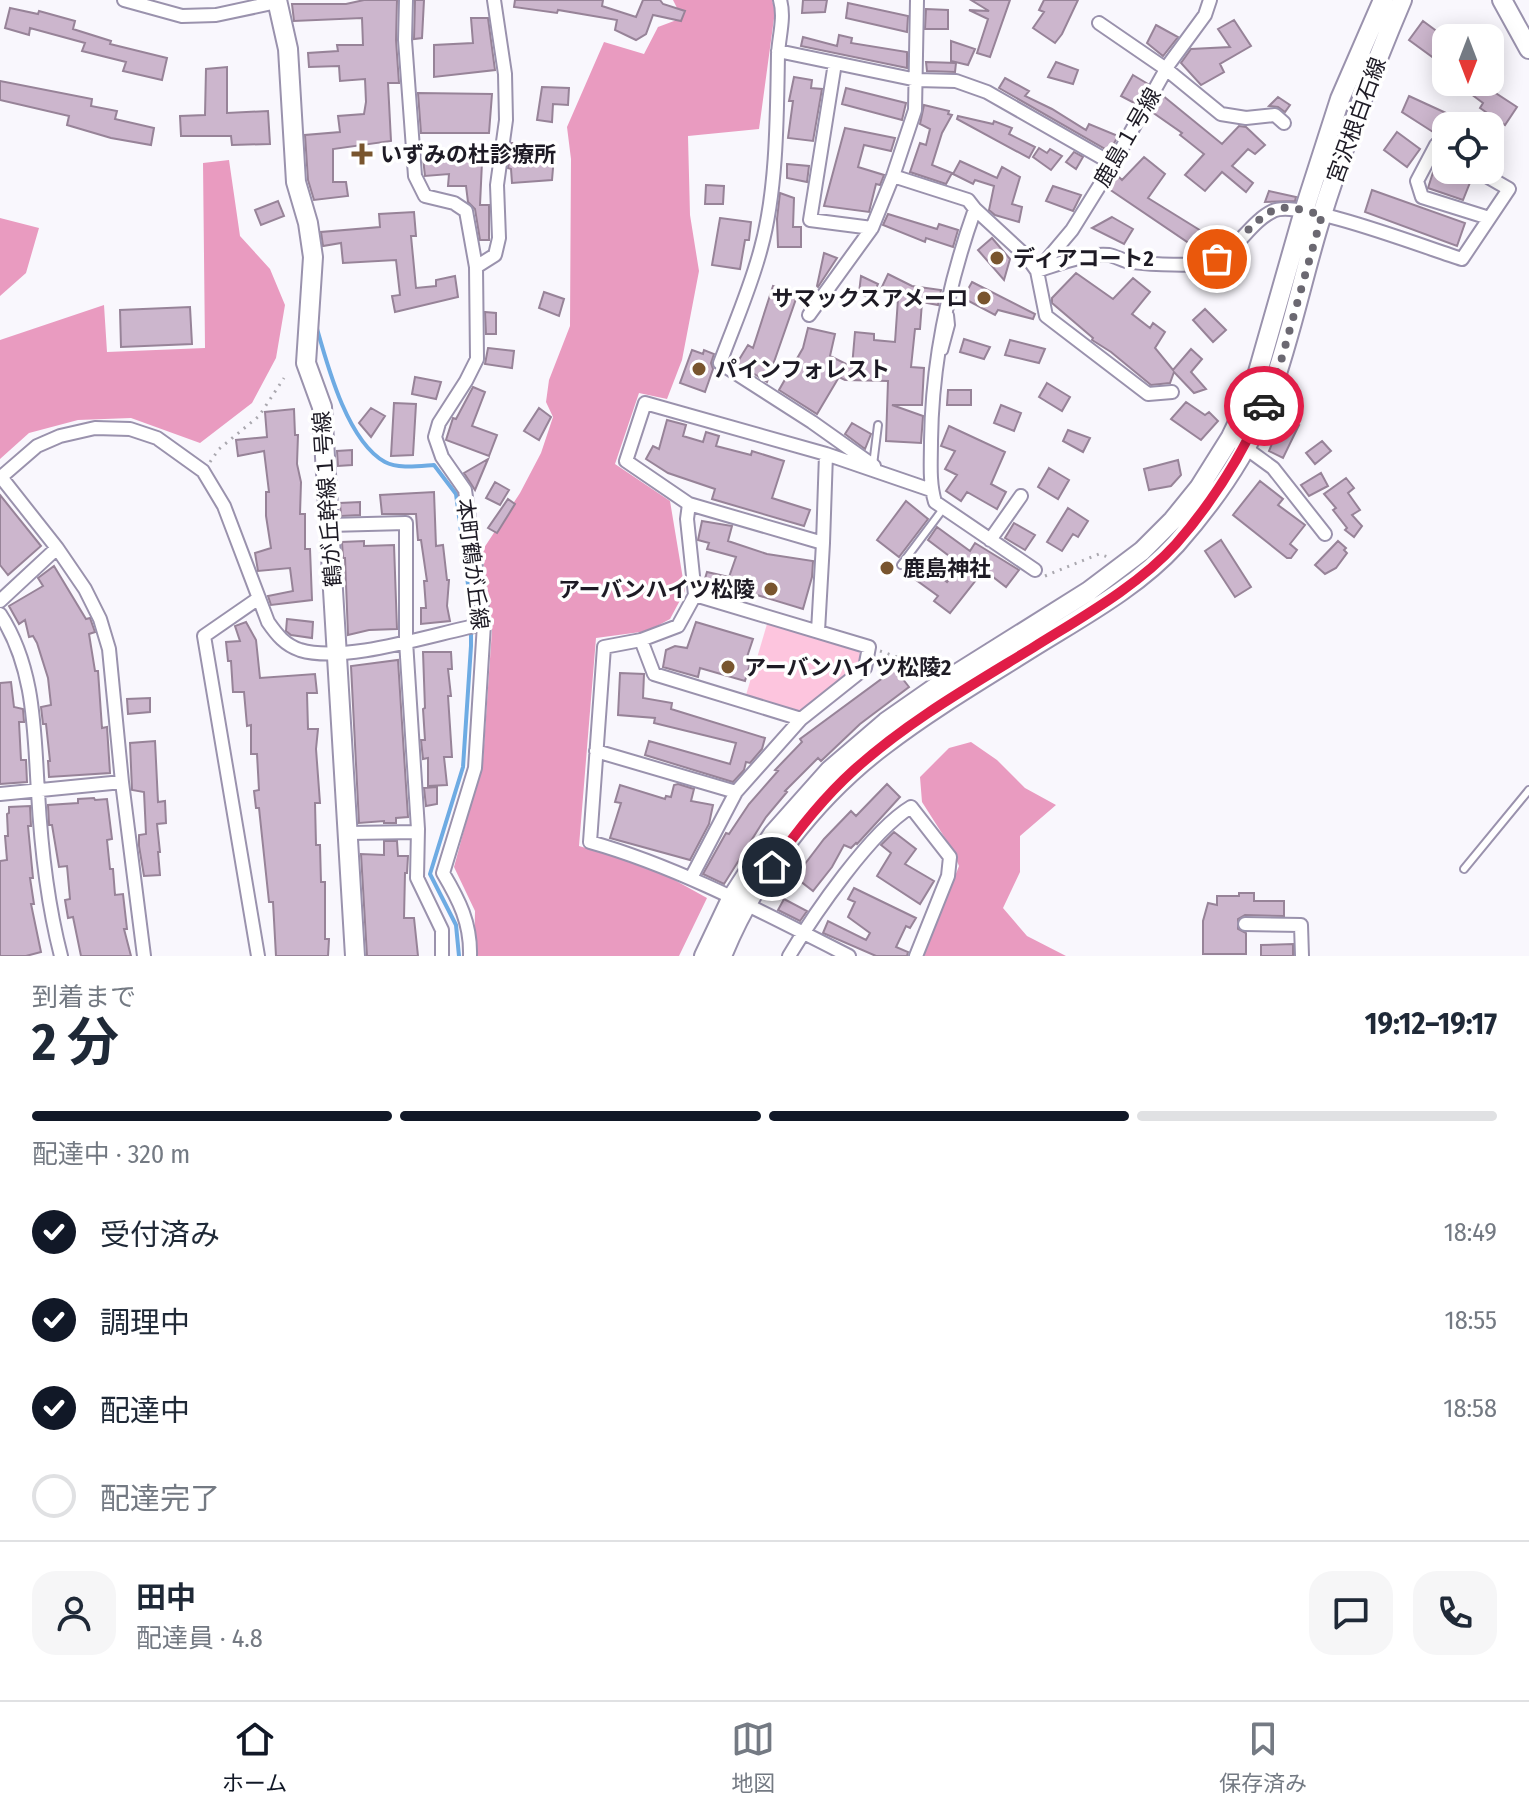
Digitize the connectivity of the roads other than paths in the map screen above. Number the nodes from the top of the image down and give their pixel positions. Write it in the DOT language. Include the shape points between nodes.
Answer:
graph roads {
  1 [pos="124,0"];
  2 [pos="406,0"];
  3 [pos="494,0"];
  4 [pos="780,0"];
  5 [pos="917,0"];
  6 [pos="1210,0"];
  7 [pos="1383,0"];
  8 [pos="1402,0"];
  9 [pos="1502,0"];
  10 [pos="277,1"];
  11 [pos="1099,23"];
  12 [pos="1529,49"];
  13 [pos="778,51"];
  14 [pos="835,63"];
  15 [pos="1166,69"];
  16 [pos="917,80"];
  17 [pos="1284,123"];
  18 [pos="1432,153"];
  19 [pos="1113,164"];
  20 [pos="893,176"];
  21 [pos="1500,184"];
  22 [pos="975,209"];
  23 [pos="1313,213"];
  24 [pos="1489,218"];
  25 [pos="872,228"];
  26 [pos="476,267"];
  27 [pos="1037,271"];
  28 [pos="946,304"];
  29 [pos="809,315"];
  30 [pos="1172,392"];
  31 [pos="939,405"];
  32 [pos="878,425"];
  33 [pos="1238,442"];
  34 [pos="826,454"];
  35 [pos="873,465"];
  36 [pos="889,476"];
  37 [pos="1,478"];
  38 [pos="931,490"];
  39 [pos="1021,496"];
  40 [pos="689,504"];
  41 [pos="943,509"];
  42 [pos="329,525"];
  43 [pos="1325,534"];
  44 [pos="990,540"];
  45 [pos="823,543"];
  46 [pos="57,548"];
  47 [pos="901,565"];
  48 [pos="1035,570"];
  49 [pos="695,595"];
  50 [pos="259,598"];
  51 [pos="0,601"];
  52 [pos="0,614"];
  53 [pos="481,625"];
  54 [pos="818,631"];
  55 [pos="641,640"];
  56 [pos="406,641"];
  57 [pos="337,653"];
  58 [pos="801,719"];
  59 [pos="596,751"];
  60 [pos="122,782"];
  61 [pos="1529,790"];
  62 [pos="38,791"];
  63 [pos="736,792"];
  64 [pos="0,794"];
  65 [pos="418,832"];
  66 [pos="347,833"];
  67 [pos="1464,869"];
  68 [pos="691,878"];
  69 [pos="739,902"];
  70 [pos="1245,924"];
  71 [pos="803,933"];
  72 [pos="61,956"];
  73 [pos="144,956"];
  74 [pos="258,956"];
  75 [pos="355,956"];
  76 [pos="442,956"];
  77 [pos="470,956"];
  78 [pos="704,956"];
  79 [pos="722,956"];
  80 [pos="789,956"];
  81 [pos="849,956"];
  82 [pos="916,956"];
  83 [pos="1302,956"];
  1 -- 10 [label="street" via="182,16 216,15"];
  2 -- 26 [label="street" via="415,176 425,196 466,211"];
  3 -- 26 [label="street" via="506,120 497,185 499,238 495,255"];
  4 -- 13 [label="street"];
  5 -- 16 [label="street"];
  6 -- 15 [label="street, 鹿島１号線"];
  7 -- 23 [label="street" via="1340,99"];
  8 -- 23 [label="street, 宮沢根白石線"];
  9 -- 12 [label="street"];
  10 -- 42 [label="street, 鶴が丘幹線１号線" via="288,49 296,182 313,257 306,363 322,407"];
  11 -- 15 [label="street"];
  13 -- 14 [label="street"];
  13 -- 35 [label="street" via="778,107 761,247 720,363"];
  14 -- 16 [label="street"];
  14 -- 25 [label="street" via="810,220"];
  15 -- 17 [label="street" via="1221,114 1275,115"];
  15 -- 19 [label="street, 鹿島１号線"];
  16 -- 19 [label="street" via="956,81 987,92"];
  16 -- 20 [label="street" via="915,110"];
  18 -- 24 [label="street" via="1417,181 1422,197"];
  19 -- 27 [label="street, 鹿島１号線" via="1072,230"];
  20 -- 22 [label="street" via="968,200"];
  20 -- 25 [label="street"];
  21 -- 24 [label="street" via="1509,189"];
  22 -- 27 [label="street"];
  22 -- 28 [label="street"];
  23 -- 24 [label="street" via="1462,259"];
  23 -- 27 [label="street" via="1277,208 1217,259 1201,264 1128,261 1109,255 1077,258"];
  23 -- 33 [label="street"];
  25 -- 29 [label="street"];
  26 -- 53 [label="street, 本町鶴が丘線" via="477,359 435,437 465,490"];
  27 -- 30 [label="street" via="1046,316 1148,394"];
  28 -- 31 [label="lane" via="951,325"];
  28 -- 38 [label="street" via="931,407"];
  32 -- 35 [label="lane"];
  33 -- 43 [label="street" via="1273,468"];
  33 -- 69 [label="street" via="1142,551 886,722 830,770 773,834"];
  34 -- 36 [label="street"];
  34 -- 40 [label="street" via="645,403 626,461"];
  34 -- 45 [label="street"];
  35 -- 36 [label="street"];
  36 -- 38 [label="street"];
  37 -- 46 [label="street"];
  37 -- 50 [label="street" via="37,446 60,436 95,428 130,429 157,438 203,471 224,506"];
  38 -- 41 [label="street"];
  39 -- 44 [label="street"];
  40 -- 45 [label="street"];
  40 -- 49 [label="street"];
  41 -- 44 [label="street"];
  41 -- 47 [label="lane"];
  42 -- 56 [label="street" via="406,523"];
  42 -- 57 [label="street, 鶴が丘幹線１号線"];
  44 -- 48 [label="street"];
  45 -- 54 [label="street"];
  46 -- 51 [label="street"];
  46 -- 60 [label="street" via="85,589 109,649"];
  49 -- 54 [label="street"];
  49 -- 55 [label="street" via="678,626"];
  50 -- 57 [label="street" via="280,639 300,649"];
  50 -- 74 [label="street" via="204,636"];
  52 -- 62 [label="street" via="15,638 27,676"];
  53 -- 56 [label="street"];
  53 -- 77 [label="street, 本町鶴が丘線" via="475,768 443,873 469,924"];
  54 -- 58 [label="street" via="869,647 865,668"];
  55 -- 58 [label="street" via="654,674"];
  55 -- 59 [label="street" via="604,647"];
  56 -- 57 [label="street"];
  56 -- 65 [label="street"];
  57 -- 66 [label="street, 鶴が丘幹線１号線"];
  58 -- 63 [label="street"];
  59 -- 63 [label="street"];
  59 -- 68 [label="street" via="590,842"];
  60 -- 62 [label="street"];
  60 -- 73 [label="street"];
  61 -- 67 [label="lane"];
  62 -- 64 [label="street"];
  62 -- 72 [label="street" via="44,865"];
  63 -- 68 [label="street"];
  65 -- 66 [label="street"];
  65 -- 76 [label="street" via="417,878 442,930"];
  66 -- 75 [label="street, 鶴が丘幹線１号線"];
  68 -- 69 [label="street"];
  69 -- 71 [label="street"];
  69 -- 78 [label="street"];
  69 -- 79 [label="street"];
  70 -- 83 [label="street" via="1301,925"];
  71 -- 80 [label="street"];
  71 -- 81 [label="street"];
  71 -- 82 [label="street" via="894,817 911,807 950,857 948,876"];
}
